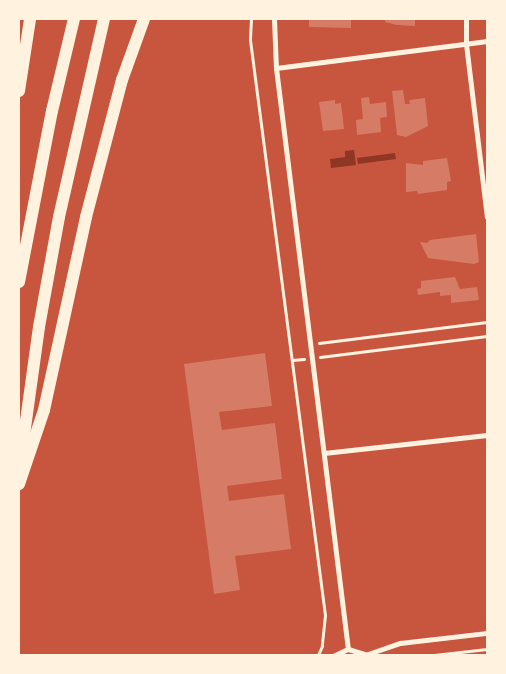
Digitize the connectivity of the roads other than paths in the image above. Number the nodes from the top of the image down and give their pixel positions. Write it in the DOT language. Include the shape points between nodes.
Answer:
graph roads {
  1 [pos="30,19"];
  2 [pos="74,19"];
  3 [pos="104,19"];
  4 [pos="144,19"];
  5 [pos="274,19"];
  6 [pos="466,19"];
  7 [pos="487,41"];
  8 [pos="466,44"];
  9 [pos="276,68"];
  10 [pos="19,91"];
  11 [pos="487,217"];
  12 [pos="19,282"];
  13 [pos="487,435"];
  14 [pos="324,453"];
  15 [pos="19,471"];
  16 [pos="19,484"];
  17 [pos="487,633"];
  18 [pos="348,649"];
  19 [pos="334,655"];
  20 [pos="368,655"];
  1 -- 10 [label="highway"];
  2 -- 12 [label="highway" via="52,111"];
  3 -- 15 [label="highway" via="56,235 39,327"];
  4 -- 16 [label="highway" via="120,89 86,216 44,410"];
  5 -- 9 [label="street"];
  6 -- 8 [label="street"];
  7 -- 8 [label="street"];
  8 -- 9 [label="street"];
  8 -- 11 [label="street"];
  9 -- 14 [label="street"];
  13 -- 14 [label="street"];
  14 -- 18 [label="street"];
  17 -- 20 [label="street" via="400,643"];
  18 -- 19 [label="street"];
  18 -- 20 [label="street"];
}
